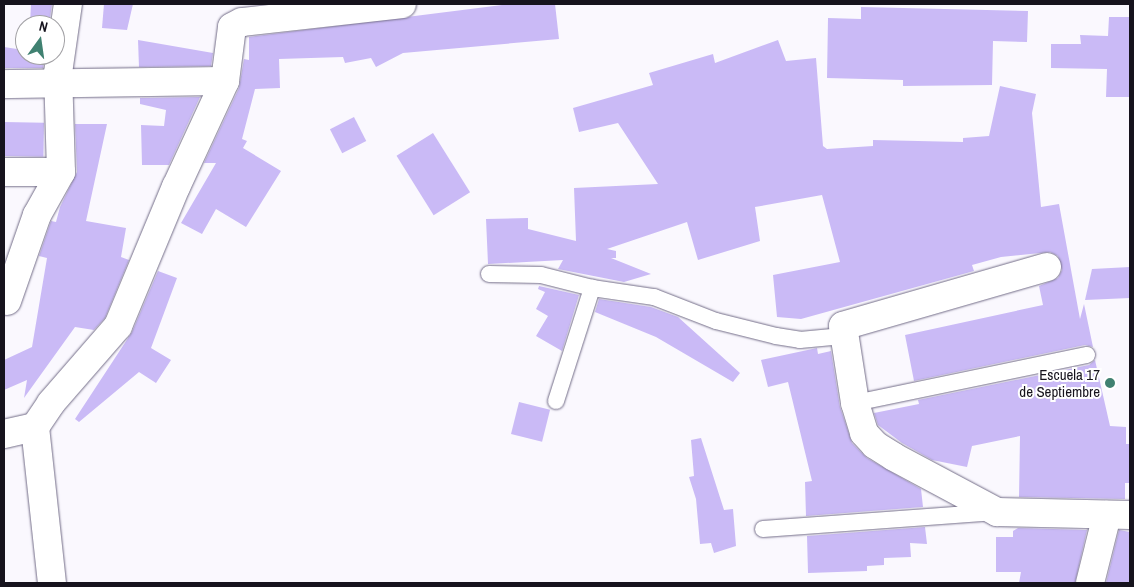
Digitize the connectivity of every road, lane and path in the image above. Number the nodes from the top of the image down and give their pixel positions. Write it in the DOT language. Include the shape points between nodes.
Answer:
graph roads {
  1 [pos="68,4"];
  2 [pos="402,4"];
  3 [pos="225,81"];
  4 [pos="4,84"];
  5 [pos="60,84"];
  6 [pos="4,172"];
  7 [pos="61,172"];
  8 [pos="1048,267"];
  9 [pos="489,274"];
  10 [pos="592,288"];
  11 [pos="7,301"];
  12 [pos="843,336"];
  13 [pos="1087,355"];
  14 [pos="556,401"];
  15 [pos="854,404"];
  16 [pos="35,427"];
  17 [pos="4,434"];
  18 [pos="997,512"];
  19 [pos="1119,515"];
  20 [pos="762,529"];
  21 [pos="52,583"];
  22 [pos="1090,583"];
  1 -- 5 [label="street" via="58,73"];
  2 -- 3 [label="street" via="235,24 230,37"];
  3 -- 5 [label="street"];
  3 -- 16 [label="street" via="176,186 118,326 51,403"];
  4 -- 5 [label="street"];
  5 -- 7 [label="street"];
  6 -- 7 [label="street"];
  7 -- 11 [label="street" via="37,215"];
  8 -- 12 [label="street" via="843,326"];
  9 -- 10 [label="lane" via="541,275"];
  10 -- 12 [label="lane" via="654,297 716,321 776,336 800,340"];
  10 -- 14 [label="lane"];
  12 -- 15 [label="street"];
  13 -- 15 [label="lane"];
  15 -- 18 [label="street" via="864,433 875,446"];
  16 -- 17 [label="street"];
  16 -- 21 [label="street"];
  18 -- 19 [label="street"];
  18 -- 20 [label="lane"];
  19 -- 22 [label="street"];
}
